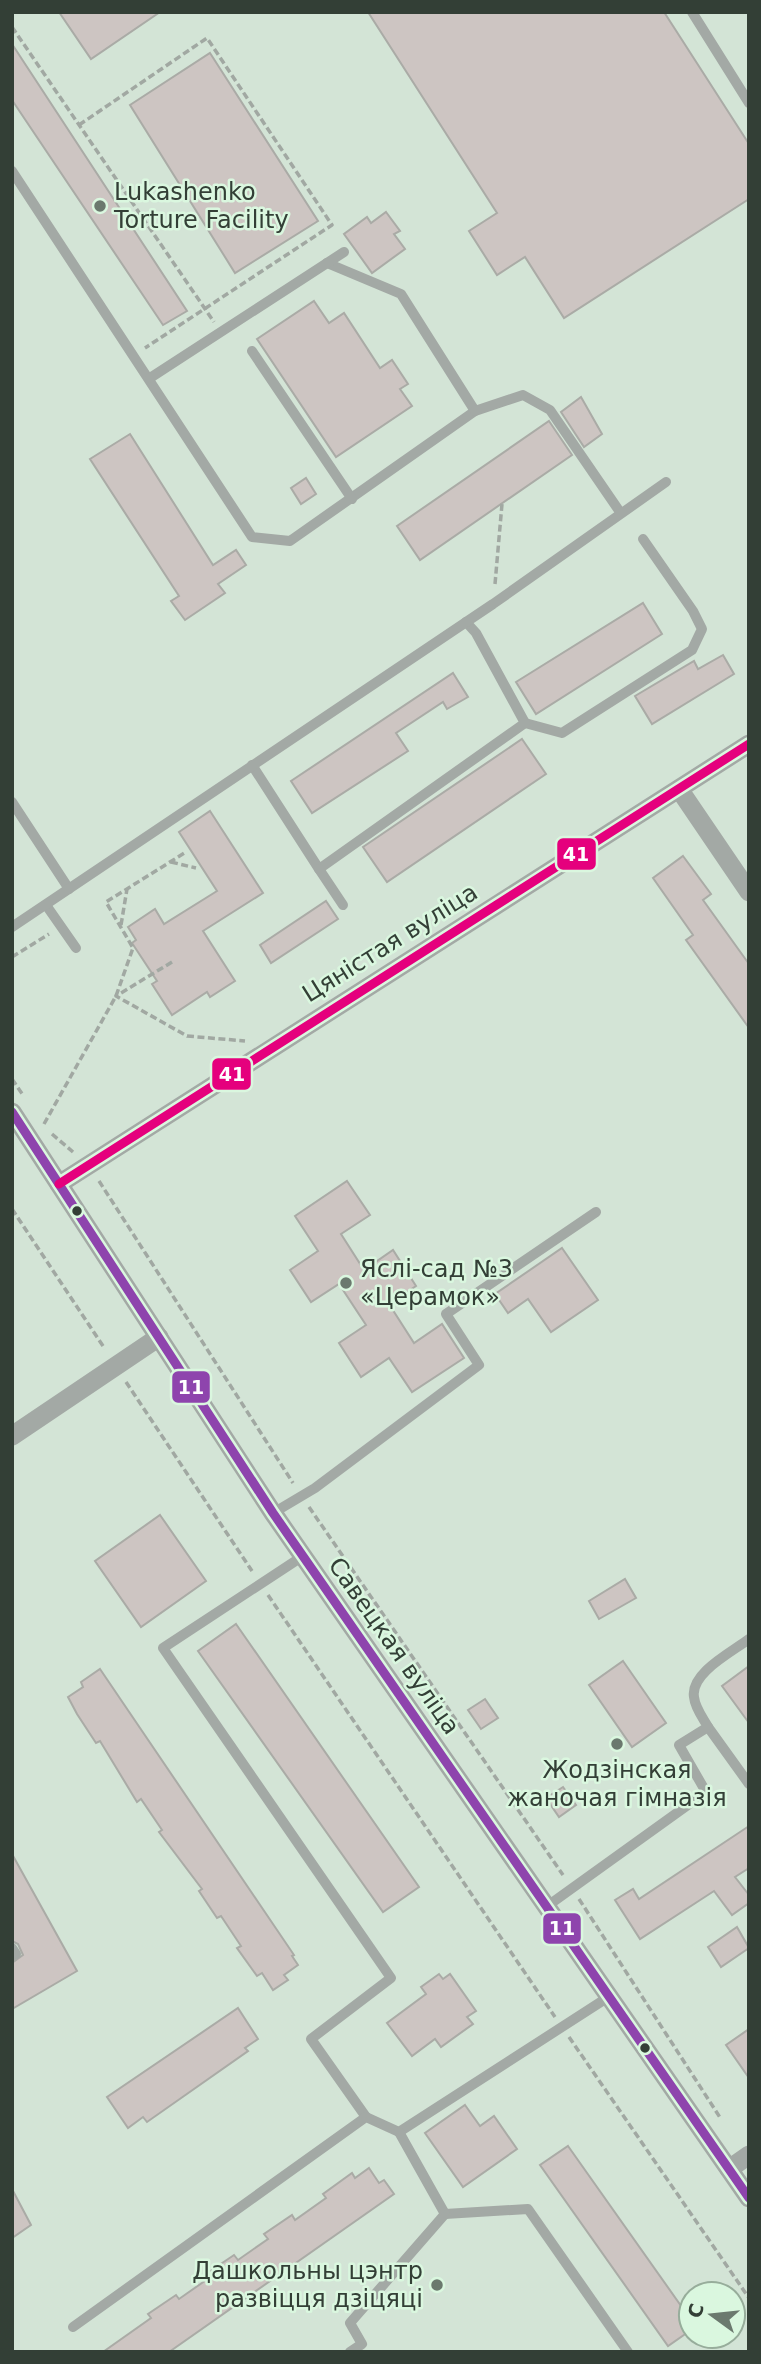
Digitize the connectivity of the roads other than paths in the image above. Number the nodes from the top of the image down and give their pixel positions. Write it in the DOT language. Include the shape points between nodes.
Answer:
graph roads {
  1 [pos="692,12"];
  2 [pos="749,103"];
  3 [pos="12,171"];
  4 [pos="344,252"];
  5 [pos="327,263"];
  6 [pos="252,351"];
  7 [pos="150,378"];
  8 [pos="475,411"];
  9 [pos="666,482"];
  10 [pos="352,499"];
  11 [pos="620,512"];
  12 [pos="643,539"];
  13 [pos="466,622"];
  14 [pos="524,723"];
  15 [pos="749,744"];
  16 [pos="252,765"];
  17 [pos="679,789"];
  18 [pos="12,802"];
  19 [pos="319,869"];
  20 [pos="69,889"];
  21 [pos="749,892"];
  22 [pos="46,905"];
  23 [pos="343,905"];
  24 [pos="12,927"];
  25 [pos="76,948"];
  26 [pos="18,1105"];
  27 [pos="59,1184"];
  28 [pos="596,1212"];
  29 [pos="159,1337"];
  30 [pos="12,1436"];
  31 [pos="273,1513"];
  32 [pos="303,1556"];
  33 [pos="749,1639"];
  34 [pos="708,1727"];
  35 [pos="749,1784"];
  36 [pos="545,1908"];
  37 [pos="12,1948"];
  38 [pos="12,1956"];
  39 [pos="610,1996"];
  40 [pos="366,2117"];
  41 [pos="399,2132"];
  42 [pos="749,2155"];
  43 [pos="729,2169"];
  44 [pos="749,2198"];
  45 [pos="445,2214"];
  46 [pos="73,2327"];
  47 [pos="350,2352"];
  48 [pos="628,2352"];
  1 -- 2 [label="lane"];
  3 -- 7 [label="lane"];
  4 -- 5 [label="lane"];
  5 -- 7 [label="lane"];
  5 -- 8 [label="lane" via="401,295"];
  6 -- 10 [label="lane"];
  7 -- 10 [label="lane" via="252,537 290,541"];
  8 -- 10 [label="lane"];
  8 -- 11 [label="lane" via="523,395 550,410"];
  9 -- 11 [label="lane"];
  11 -- 13 [label="lane"];
  12 -- 14 [label="lane" via="702,629 692,650 562,733"];
  13 -- 14 [label="lane"];
  13 -- 16 [label="lane"];
  14 -- 19 [label="lane"];
  15 -- 17 [label="street, Цяністая вуліца"];
  16 -- 19 [label="lane"];
  16 -- 20 [label="lane"];
  17 -- 21 [label="street"];
  17 -- 27 [label="street, Цяністая вуліца"];
  18 -- 20 [label="lane"];
  19 -- 23 [label="lane"];
  20 -- 22 [label="lane"];
  22 -- 24 [label="lane"];
  22 -- 25 [label="lane"];
  26 -- 27 [label="street, Савецкая вуліца"];
  27 -- 29 [label="street, Савецкая вуліца"];
  28 -- 31 [label="lane" via="446,1314 479,1365 315,1488"];
  29 -- 30 [label="street"];
  29 -- 31 [label="street, Савецкая вуліца"];
  31 -- 32 [label="street, Савецкая вуліца"];
  32 -- 36 [label="street, Савецкая вуліца"];
  32 -- 40 [label="lane" via="163,1648 391,1978 312,2039"];
  33 -- 34 [label="lane" via="698,1678 694,1701"];
  34 -- 35 [label="lane"];
  34 -- 36 [label="lane" via="679,1745 706,1792"];
  36 -- 39 [label="street, Савецкая вуліца"];
  37 -- 38 [label="lane" via="16,1954"];
  39 -- 41 [label="lane"];
  39 -- 43 [label="street, Савецкая вуліца"];
  40 -- 41 [label="lane"];
  40 -- 46 [label="lane"];
  41 -- 45 [label="lane"];
  42 -- 43 [label="street"];
  43 -- 44 [label="street, Савецкая вуліца"];
  45 -- 47 [label="lane" via="350,2323 362,2344"];
  45 -- 48 [label="lane" via="528,2209"];
}
